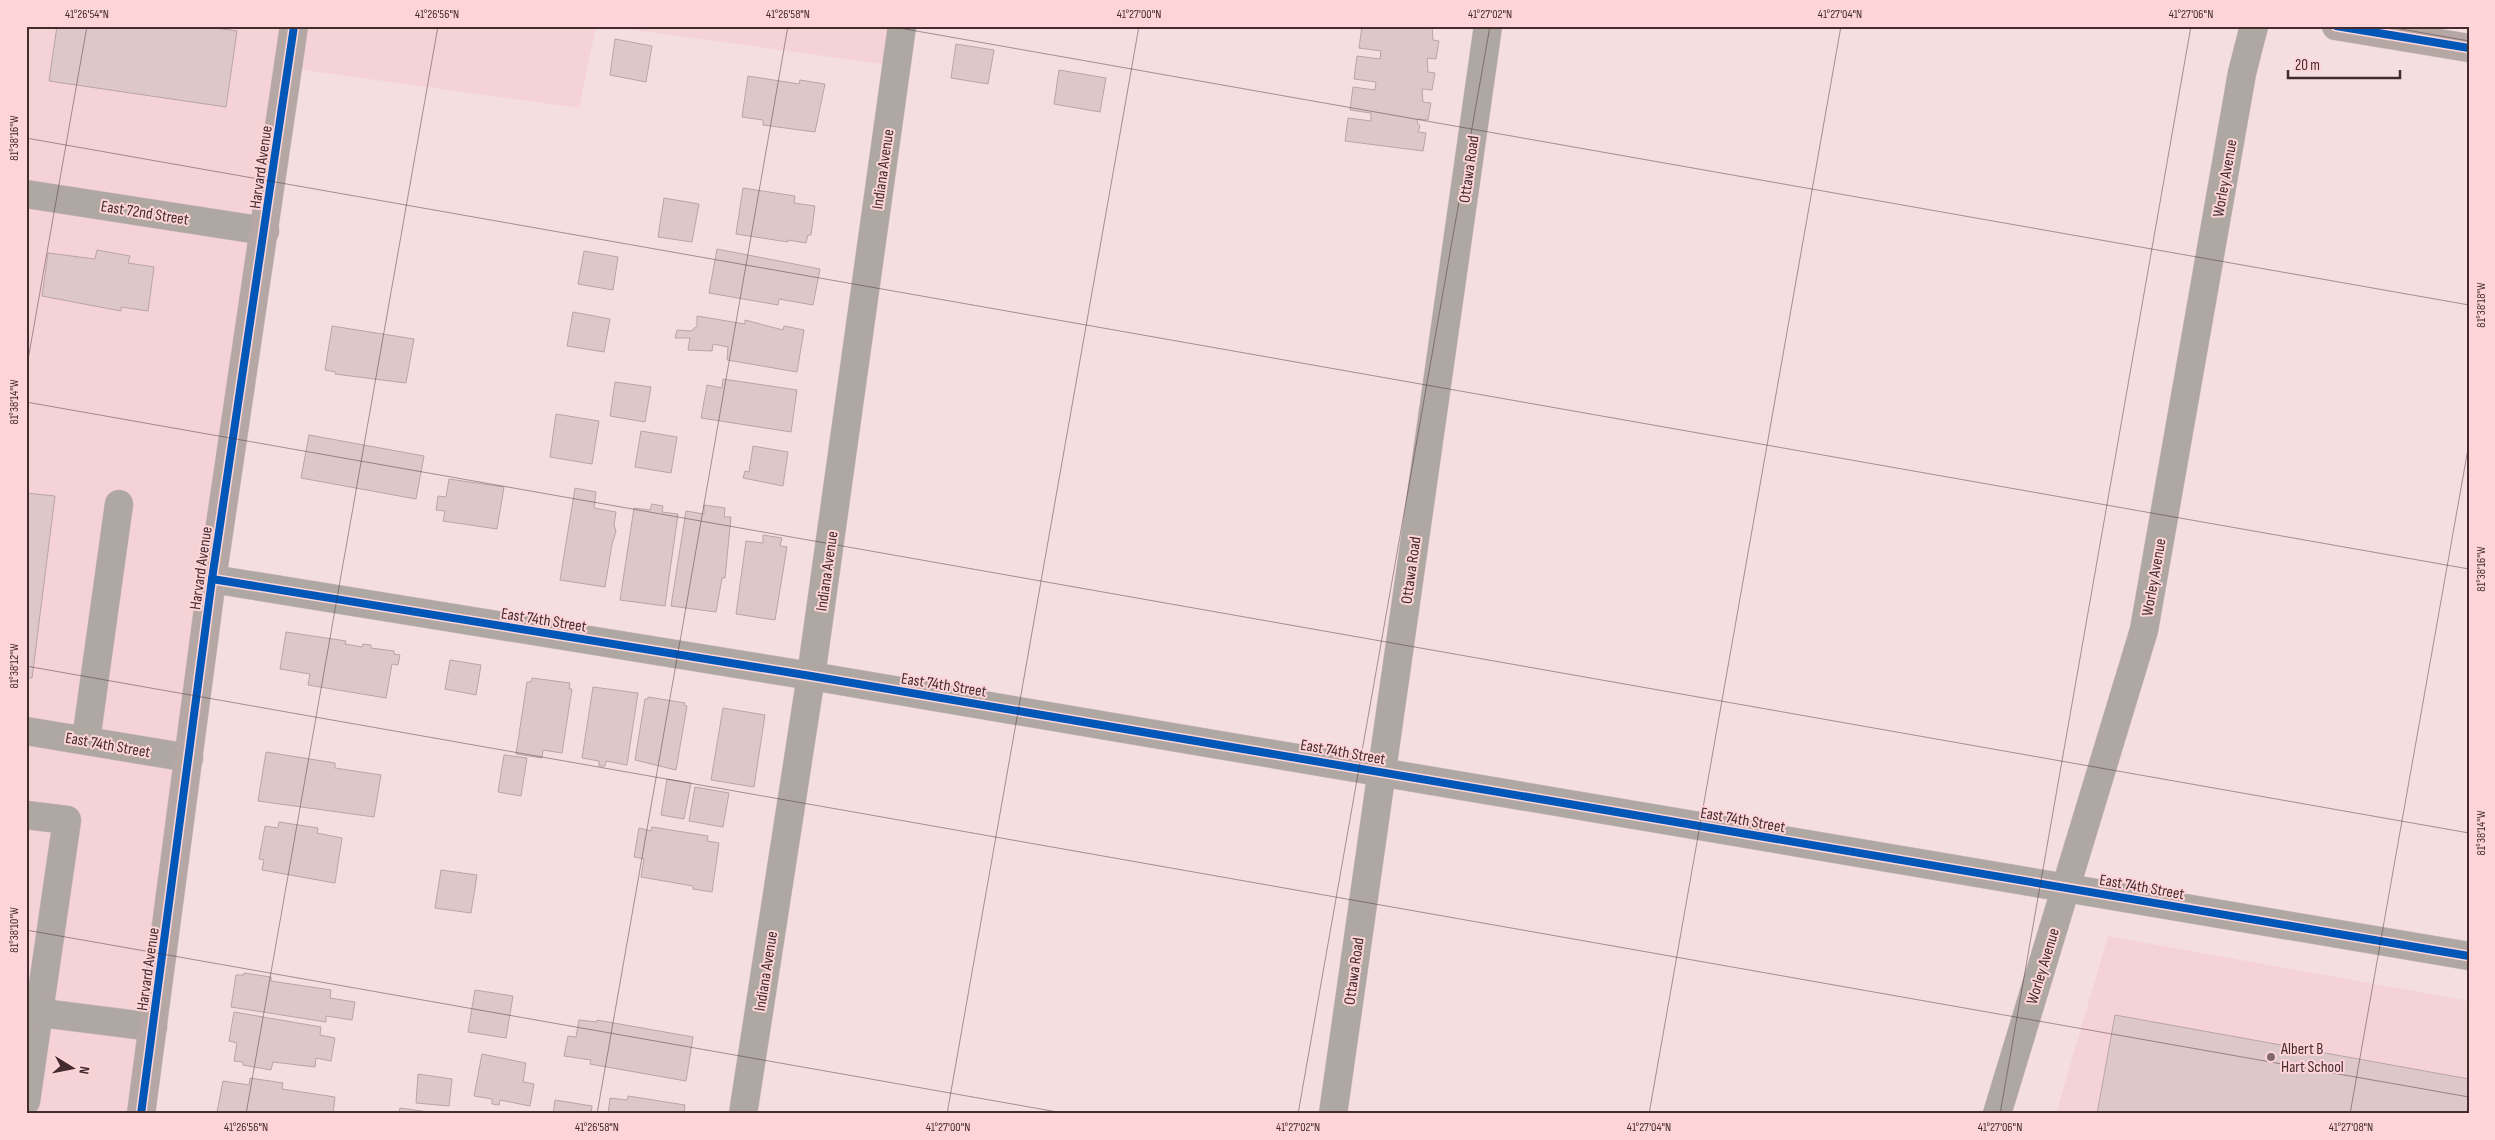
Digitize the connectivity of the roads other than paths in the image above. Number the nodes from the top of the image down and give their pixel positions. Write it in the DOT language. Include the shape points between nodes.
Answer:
graph roads {
  1 [pos="294,26"];
  2 [pos="902,26"];
  3 [pos="1488,26"];
  4 [pos="2254,26"];
  5 [pos="2336,26"];
  6 [pos="2469,48"];
  7 [pos="26,194"];
  8 [pos="265,231"];
  9 [pos="119,504"];
  10 [pos="212,579"];
  11 [pos="811,676"];
  12 [pos="26,731"];
  13 [pos="86,740"];
  14 [pos="190,758"];
  15 [pos="1381,771"];
  16 [pos="26,815"];
  17 [pos="2066,887"];
  18 [pos="2469,956"];
  19 [pos="33,1012"];
  20 [pos="153,1027"];
  21 [pos="26,1101"];
  22 [pos="141,1114"];
  23 [pos="743,1114"];
  24 [pos="1332,1114"];
  25 [pos="1997,1114"];
  1 -- 8 [label="main road, Harvard Avenue"];
  2 -- 11 [label="street, Indiana Avenue"];
  3 -- 15 [label="street, Ottawa Road"];
  4 -- 17 [label="street, Worley Avenue" via="2242,73 2144,630"];
  5 -- 6 [label="main road"];
  7 -- 8 [label="street, East 72nd Street"];
  8 -- 10 [label="main road, Harvard Avenue"];
  9 -- 13 [label="street"];
  10 -- 11 [label="street, East 74th Street"];
  10 -- 14 [label="main road, Harvard Avenue"];
  11 -- 15 [label="street, East 74th Street"];
  11 -- 23 [label="street, Indiana Avenue"];
  12 -- 13 [label="street, East 74th Street"];
  13 -- 14 [label="street, East 74th Street"];
  14 -- 20 [label="main road, Harvard Avenue"];
  15 -- 17 [label="street, East 74th Street"];
  15 -- 24 [label="street, Ottawa Road"];
  16 -- 19 [label="street" via="67,820"];
  17 -- 18 [label="street, East 74th Street"];
  17 -- 25 [label="street, Worley Avenue"];
  19 -- 20 [label="street"];
  19 -- 21 [label="street"];
  20 -- 22 [label="main road, Harvard Avenue"];
}
